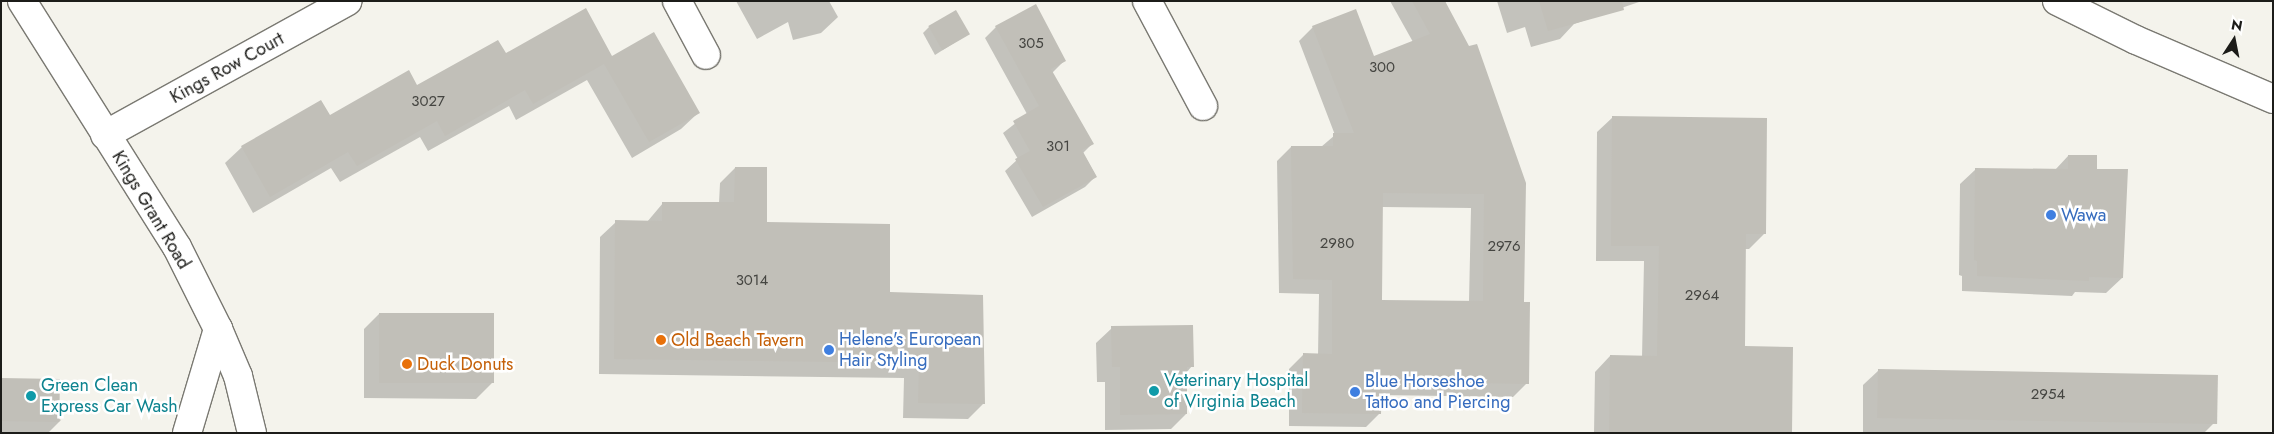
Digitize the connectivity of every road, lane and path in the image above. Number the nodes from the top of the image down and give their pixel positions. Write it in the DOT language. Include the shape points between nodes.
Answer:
graph roads {
  1 [pos="22,1"];
  2 [pos="348,1"];
  3 [pos="677,1"];
  4 [pos="1147,1"];
  5 [pos="2057,1"];
  6 [pos="706,55"];
  7 [pos="2273,99"];
  8 [pos="1203,106"];
  9 [pos="105,135"];
  10 [pos="218,329"];
  11 [pos="187,433"];
  12 [pos="252,433"];
  1 -- 9 [label="street, Kings Grant Road"];
  2 -- 9 [label="street, Kings Row Court"];
  3 -- 6 [label="street"];
  4 -- 8 [label="street"];
  5 -- 7 [label="street" via="2136,40"];
  9 -- 10 [label="street, Kings Grant Road" via="176,247"];
  10 -- 11 [label="street"];
  10 -- 12 [label="street, Kings Grant Road" via="238,376"];
}
